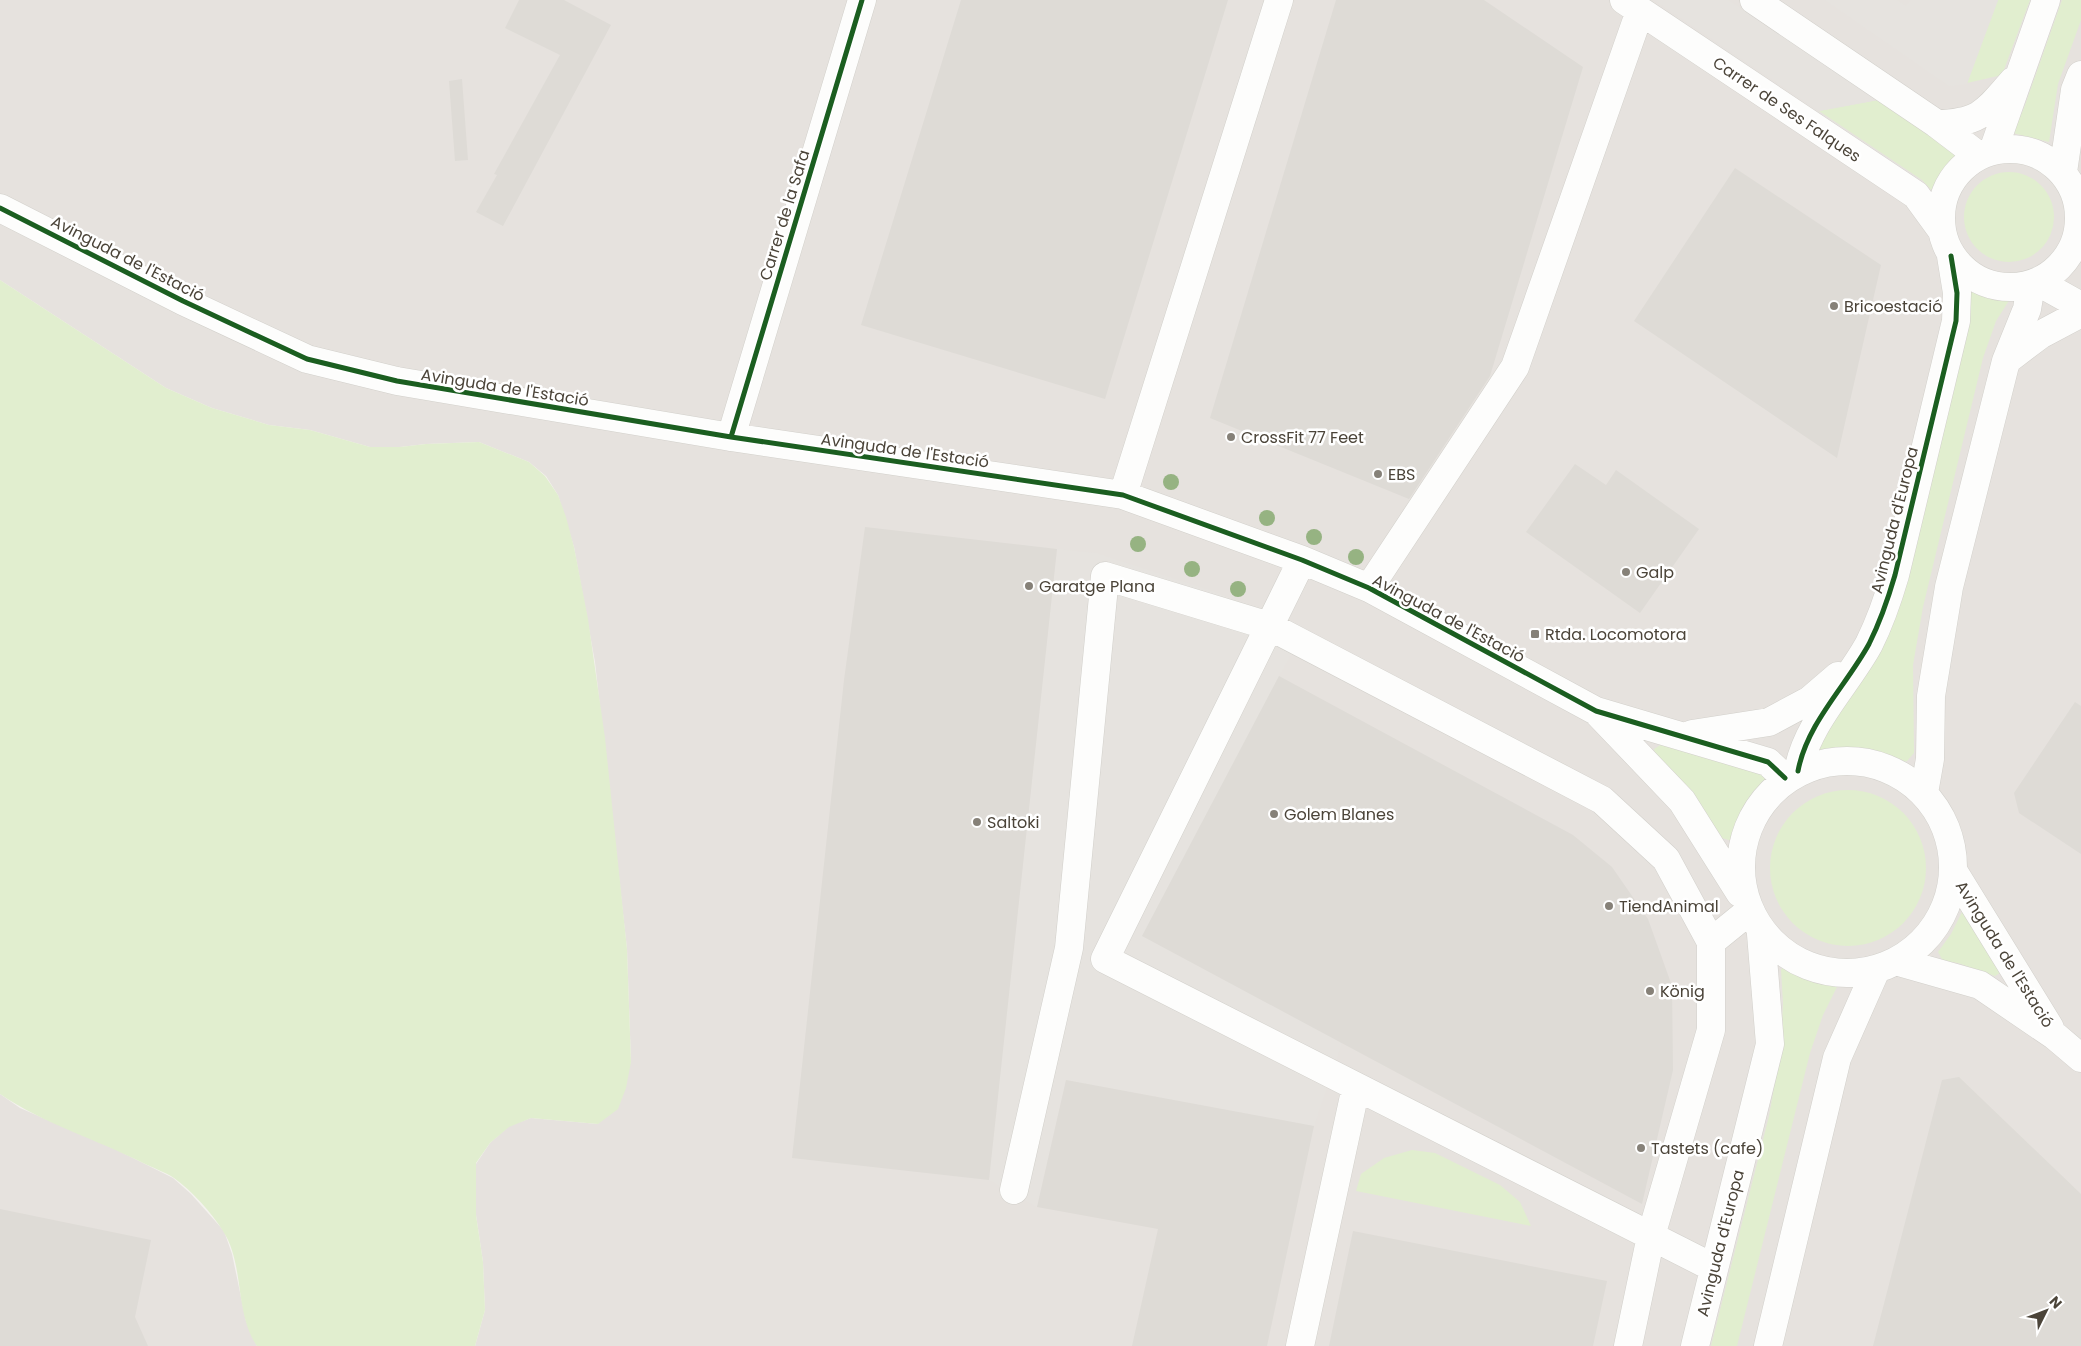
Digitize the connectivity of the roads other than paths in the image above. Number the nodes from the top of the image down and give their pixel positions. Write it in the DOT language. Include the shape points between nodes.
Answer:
graph roads {
  1 [pos="862,0"];
  2 [pos="1279,0"];
  3 [pos="1754,0"];
  4 [pos="2046,0"];
  5 [pos="1632,6"];
  6 [pos="2019,74"];
  7 [pos="2081,75"];
  8 [pos="1937,124"];
  9 [pos="1986,154"];
  10 [pos="2063,172"];
  11 [pos="0,208"];
  12 [pos="2080,217"];
  13 [pos="1940,228"];
  14 [pos="1951,256"];
  15 [pos="2034,284"];
  16 [pos="2081,306"];
  17 [pos="2081,313"];
  18 [pos="2006,361"];
  19 [pos="731,437"];
  20 [pos="1123,495"];
  21 [pos="1302,560"];
  22 [pos="1369,588"];
  23 [pos="1269,626"];
  24 [pos="1859,659"];
  25 [pos="1596,711"];
  26 [pos="1679,735"];
  27 [pos="1792,775"];
  28 [pos="1924,793"];
  29 [pos="1954,872"];
  30 [pos="1750,914"];
  31 [pos="1711,942"];
  32 [pos="1069,948"];
  33 [pos="1105,959"];
  34 [pos="1887,967"];
  35 [pos="2055,1036"];
  36 [pos="2081,1058"];
  37 [pos="1356,1087"];
  38 [pos="1014,1190"];
  39 [pos="1652,1236"];
  40 [pos="1714,1268"];
  41 [pos="1300,1346"];
  42 [pos="1628,1346"];
  43 [pos="1695,1346"];
  44 [pos="1768,1346"];
  1 -- 19 [label="street, Carrer de la Safa"];
  2 -- 20 [label="street"];
  3 -- 8 [label="street"];
  4 -- 6 [label="street"];
  5 -- 13 [label="street, Carrer de Ses Falques" via="1916,195"];
  5 -- 22 [label="street" via="1515,367"];
  6 -- 8 [label="street" via="1978,117 1960,123"];
  6 -- 9 [label="street"];
  7 -- 10 [label="street" via="2075,90"];
  8 -- 9 [label="street"];
  9 -- 10 [label="street" via="2024,151 2045,159"];
  9 -- 13 [label="street" via="1956,174 1943,199"];
  10 -- 12 [label="street"];
  11 -- 19 [label="street, Avinguda de l'Estació" via="183,301 307,359 397,381"];
  12 -- 15 [label="street" via="2074,243 2060,267"];
  13 -- 14 [label="street"];
  14 -- 15 [label="street" via="1972,277 2001,288"];
  14 -- 24 [label="street, Avinguda d'Europa" via="1957,293 1956,321 1895,575 1883,612"];
  15 -- 16 [label="street"];
  15 -- 18 [label="street"];
  17 -- 18 [label="street" via="2040,335"];
  18 -- 28 [label="street" via="1949,587 1931,696 1930,759"];
  19 -- 20 [label="street, Avinguda de l'Estació"];
  20 -- 21 [label="street, Avinguda de l'Estació"];
  21 -- 22 [label="street, Avinguda de l'Estació"];
  21 -- 23 [label="street"];
  22 -- 25 [label="street, Avinguda de l'Estació"];
  23 -- 31 [label="street" via="1602,800 1666,859"];
  23 -- 32 [label="street" via="1105,576"];
  23 -- 33 [label="street"];
  24 -- 26 [label="street" via="1810,700 1770,722"];
  24 -- 27 [label="street, Avinguda d'Europa" via="1821,717"];
  25 -- 26 [label="street, Avinguda de l'Estació"];
  25 -- 30 [label="street, Avinguda de l'Estació" via="1682,801"];
  26 -- 27 [label="street, Avinguda de l'Estació" via="1768,762"];
  27 -- 28 [label="street" via="1842,760 1886,768"];
  27 -- 30 [label="street, Avinguda d'Europa" via="1754,811 1739,853"];
  28 -- 29 [label="street" via="1947,829"];
  29 -- 34 [label="street" via="1947,908 1928,939"];
  29 -- 35 [label="street, Avinguda de l'Estació"];
  30 -- 31 [label="street"];
  30 -- 34 [label="street, Avinguda de l'Estació" via="1788,952 1840,972"];
  30 -- 40 [label="street, Avinguda d'Europa" via="1770,1044"];
  31 -- 39 [label="street" via="1711,1030"];
  32 -- 33 [label="street"];
  32 -- 38 [label="street"];
  33 -- 37 [label="street"];
  34 -- 35 [label="street, Avinguda de l'Estació" via="1980,985"];
  34 -- 44 [label="street" via="1838,1058"];
  35 -- 36 [label="street, Avinguda de l'Estació"];
  37 -- 39 [label="street"];
  37 -- 41 [label="street"];
  39 -- 40 [label="street"];
  39 -- 42 [label="street"];
  40 -- 43 [label="street, Avinguda d'Europa"];
}
